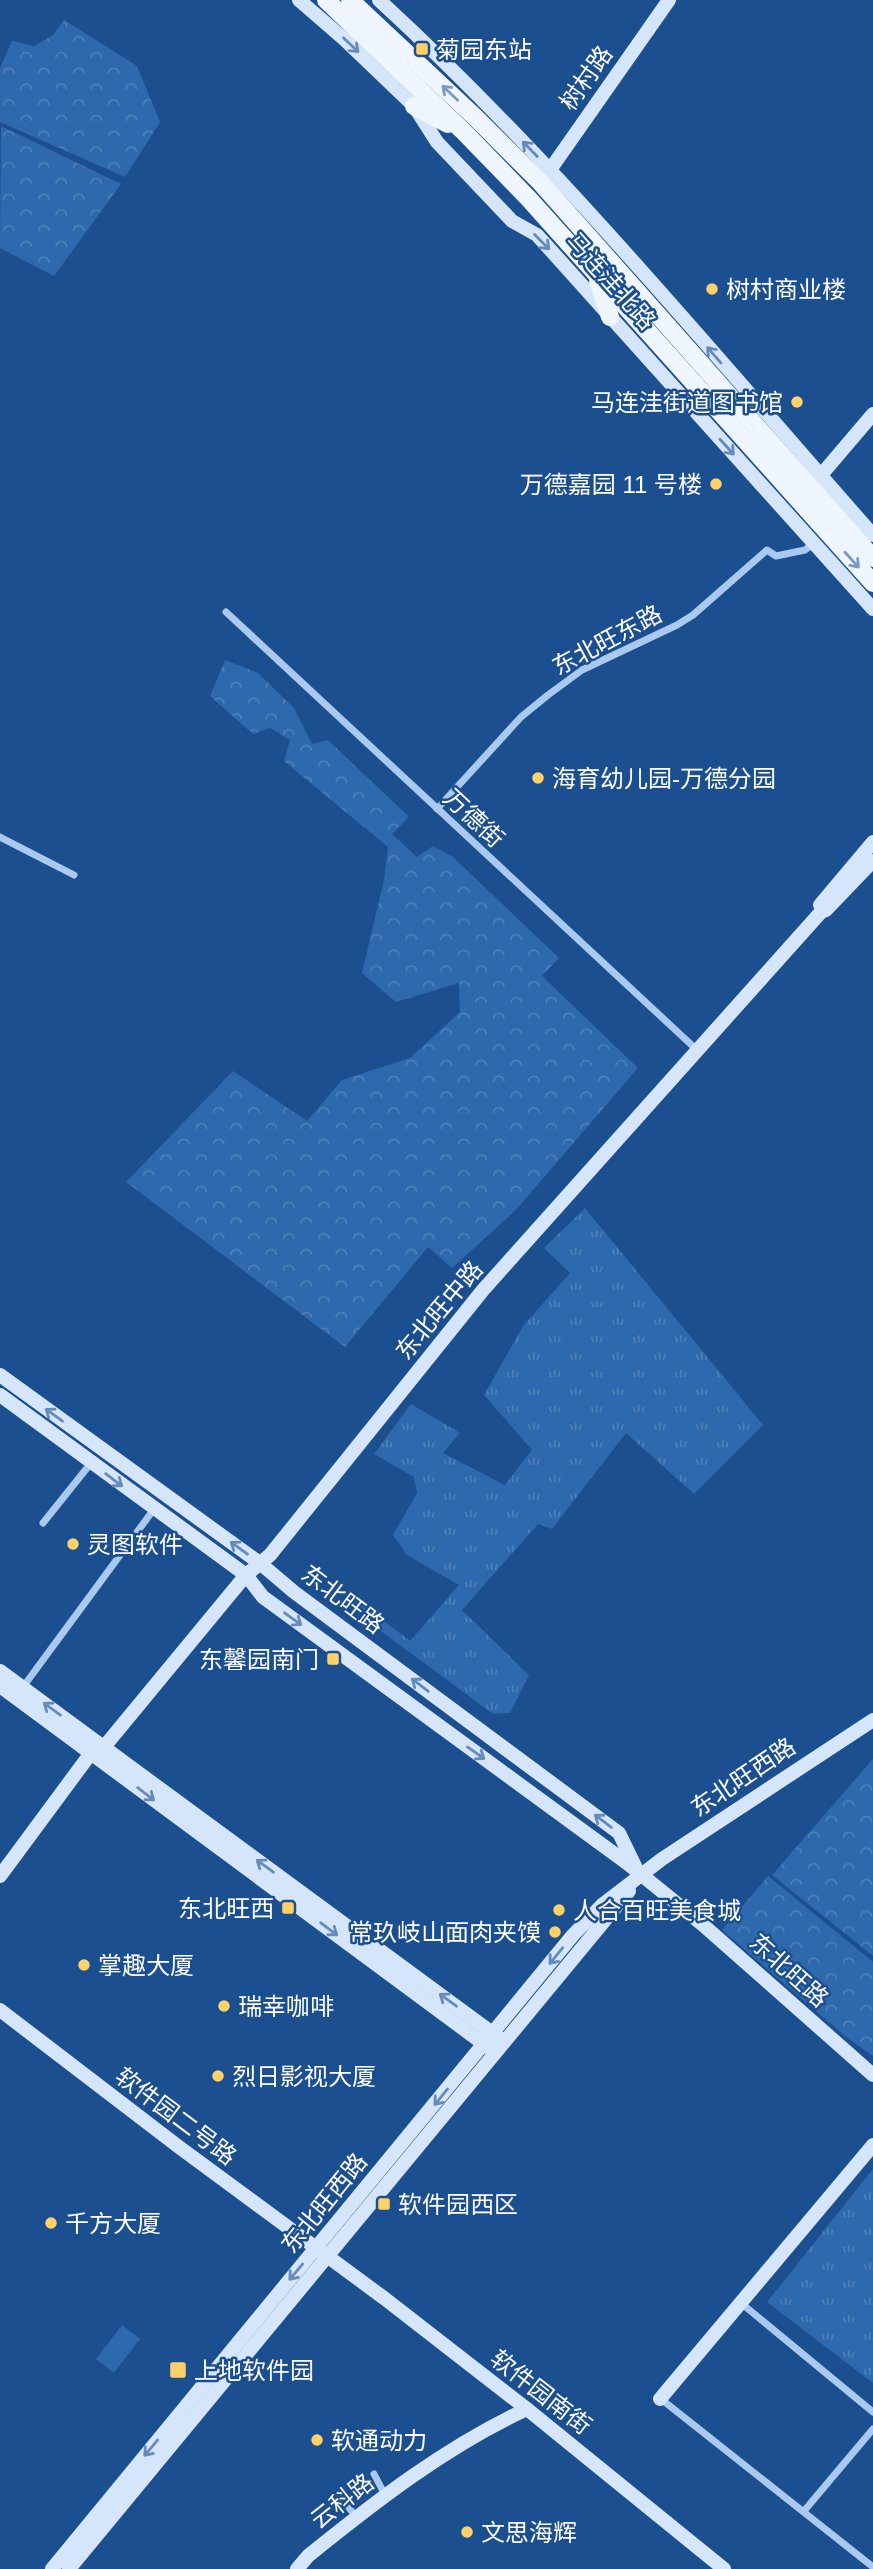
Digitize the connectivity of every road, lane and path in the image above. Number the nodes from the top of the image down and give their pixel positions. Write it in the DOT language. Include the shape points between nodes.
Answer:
graph roads {
  1 [pos="299,0"];
  2 [pos="326,0"];
  3 [pos="350,0"];
  4 [pos="379,0"];
  5 [pos="669,0"];
  6 [pos="414,106"];
  7 [pos="464,132"];
  8 [pos="546,176"];
  9 [pos="529,199"];
  10 [pos="512,221"];
  11 [pos="596,274"];
  12 [pos="610,317"];
  13 [pos="873,414"];
  14 [pos="810,488"];
  15 [pos="873,535"];
  16 [pos="819,549"];
  17 [pos="873,558"];
  18 [pos="873,583"];
  19 [pos="873,609"];
  20 [pos="226,612"];
  21 [pos="437,810"];
  22 [pos="0,837"];
  23 [pos="873,842"];
  24 [pos="873,861"];
  25 [pos="74,875"];
  26 [pos="821,912"];
  27 [pos="697,1050"];
  28 [pos="0,1376"];
  29 [pos="0,1395"];
  30 [pos="91,1463"];
  31 [pos="153,1509"];
  32 [pos="43,1523"];
  33 [pos="261,1564"];
  34 [pos="246,1575"];
  35 [pos="0,1671"];
  36 [pos="0,1686"];
  37 [pos="23,1687"];
  38 [pos="873,1720"];
  39 [pos="98,1750"];
  40 [pos="0,1876"];
  41 [pos="641,1876"];
  42 [pos="0,2010"];
  43 [pos="494,2042"];
  44 [pos="873,2075"];
  45 [pos="873,2146"];
  46 [pos="322,2251"];
  47 [pos="741,2302"];
  48 [pos="660,2399"];
  49 [pos="527,2409"];
  50 [pos="873,2412"];
  51 [pos="873,2429"];
  52 [pos="374,2474"];
  53 [pos="340,2496"];
  54 [pos="385,2496"];
  55 [pos="804,2511"];
  56 [pos="356,2517"];
  57 [pos="873,2567"];
  58 [pos="51,2569"];
  59 [pos="69,2569"];
  60 [pos="297,2569"];
  61 [pos="723,2569"];
  1 -- 6 [label="street, 马连洼北路, one-way"];
  2 -- 7 [label="main road, 马连洼北路"];
  8 -- 3 [label="main road, 马连洼北路, one-way"];
  8 -- 4 [label="street, 马连洼北路, one-way" via="486,103"];
  5 -- 8 [label="street, 树村路"];
  6 -- 7 [label="main road"];
  6 -- 10 [label="street, 马连洼北路" via="437,142"];
  7 -- 9 [label="main road, 马连洼北路"];
  8 -- 9 [label="street, 树村路"];
  14 -- 8 [label="main road, 马连洼北路, one-way"];
  9 -- 10 [label="street, 树村路"];
  9 -- 11 [label="main road, 马连洼北路"];
  10 -- 12 [label="street, 马连洼北路, one-way" via="537,235"];
  11 -- 12 [label="main road"];
  11 -- 14 [label="main road, 马连洼北路"];
  12 -- 16 [label="street, 马连洼北路, one-way"];
  13 -- 14 [label="street"];
  14 -- 15 [label="street, 马连洼北路"];
  14 -- 16 [label="street"];
  14 -- 17 [label="main road, 马连洼北路"];
  14 -- 18 [label="main road, 马连洼北路, one-way"];
  16 -- 19 [label="street, 马连洼北路"];
  16 -- 21 [label="street, 东北旺东路" via="776,556 767,550 677,625 582,670 521,717"];
  20 -- 21 [label="street, 万德街"];
  21 -- 27 [label="street, 万德街"];
  22 -- 25 [label="street"];
  23 -- 26 [label="street, 东北旺中路" via="820,904"];
  24 -- 26 [label="street, 东北旺中路"];
  26 -- 27 [label="street, 东北旺中路"];
  27 -- 33 [label="street, 东北旺中路" via="465,1312"];
  33 -- 28 [label="street, 东北旺路, one-way"];
  29 -- 30 [label="street, 东北旺路"];
  30 -- 31 [label="street, 东北旺路, one-way"];
  30 -- 32 [label="street"];
  31 -- 34 [label="street, 东北旺路"];
  31 -- 37 [label="street"];
  33 -- 34 [label="street, 东北旺中路"];
  41 -- 33 [label="street, 东北旺路, one-way" via="619,1833"];
  34 -- 39 [label="street, 东北旺中路"];
  34 -- 41 [label="street, 东北旺路, one-way" via="264,1597"];
  35 -- 37 [label="street"];
  36 -- 39 [label="street"];
  39 -- 37 [label="street, one-way"];
  38 -- 41 [label="street, 东北旺西路"];
  39 -- 40 [label="street, 东北旺中路"];
  39 -- 43 [label="street"];
  41 -- 43 [label="street, 东北旺西路"];
  41 -- 44 [label="street, 东北旺路"];
  42 -- 46 [label="street, 软件园二号路"];
  43 -- 46 [label="street, 东北旺西路"];
  45 -- 47 [label="street"];
  46 -- 49 [label="street, 软件园南街"];
  46 -- 58 [label="street, 东北旺西路, one-way"];
  46 -- 59 [label="street, 东北旺西路"];
  47 -- 48 [label="street"];
  47 -- 50 [label="street"];
  48 -- 55 [label="street"];
  49 -- 54 [label="street, 云科路"];
  49 -- 61 [label="street, 软件园南街"];
  51 -- 55 [label="street"];
  52 -- 54 [label="street"];
  53 -- 56 [label="street"];
  54 -- 56 [label="street, 云科路"];
  55 -- 57 [label="street"];
  56 -- 60 [label="street, 云科路"];
}
